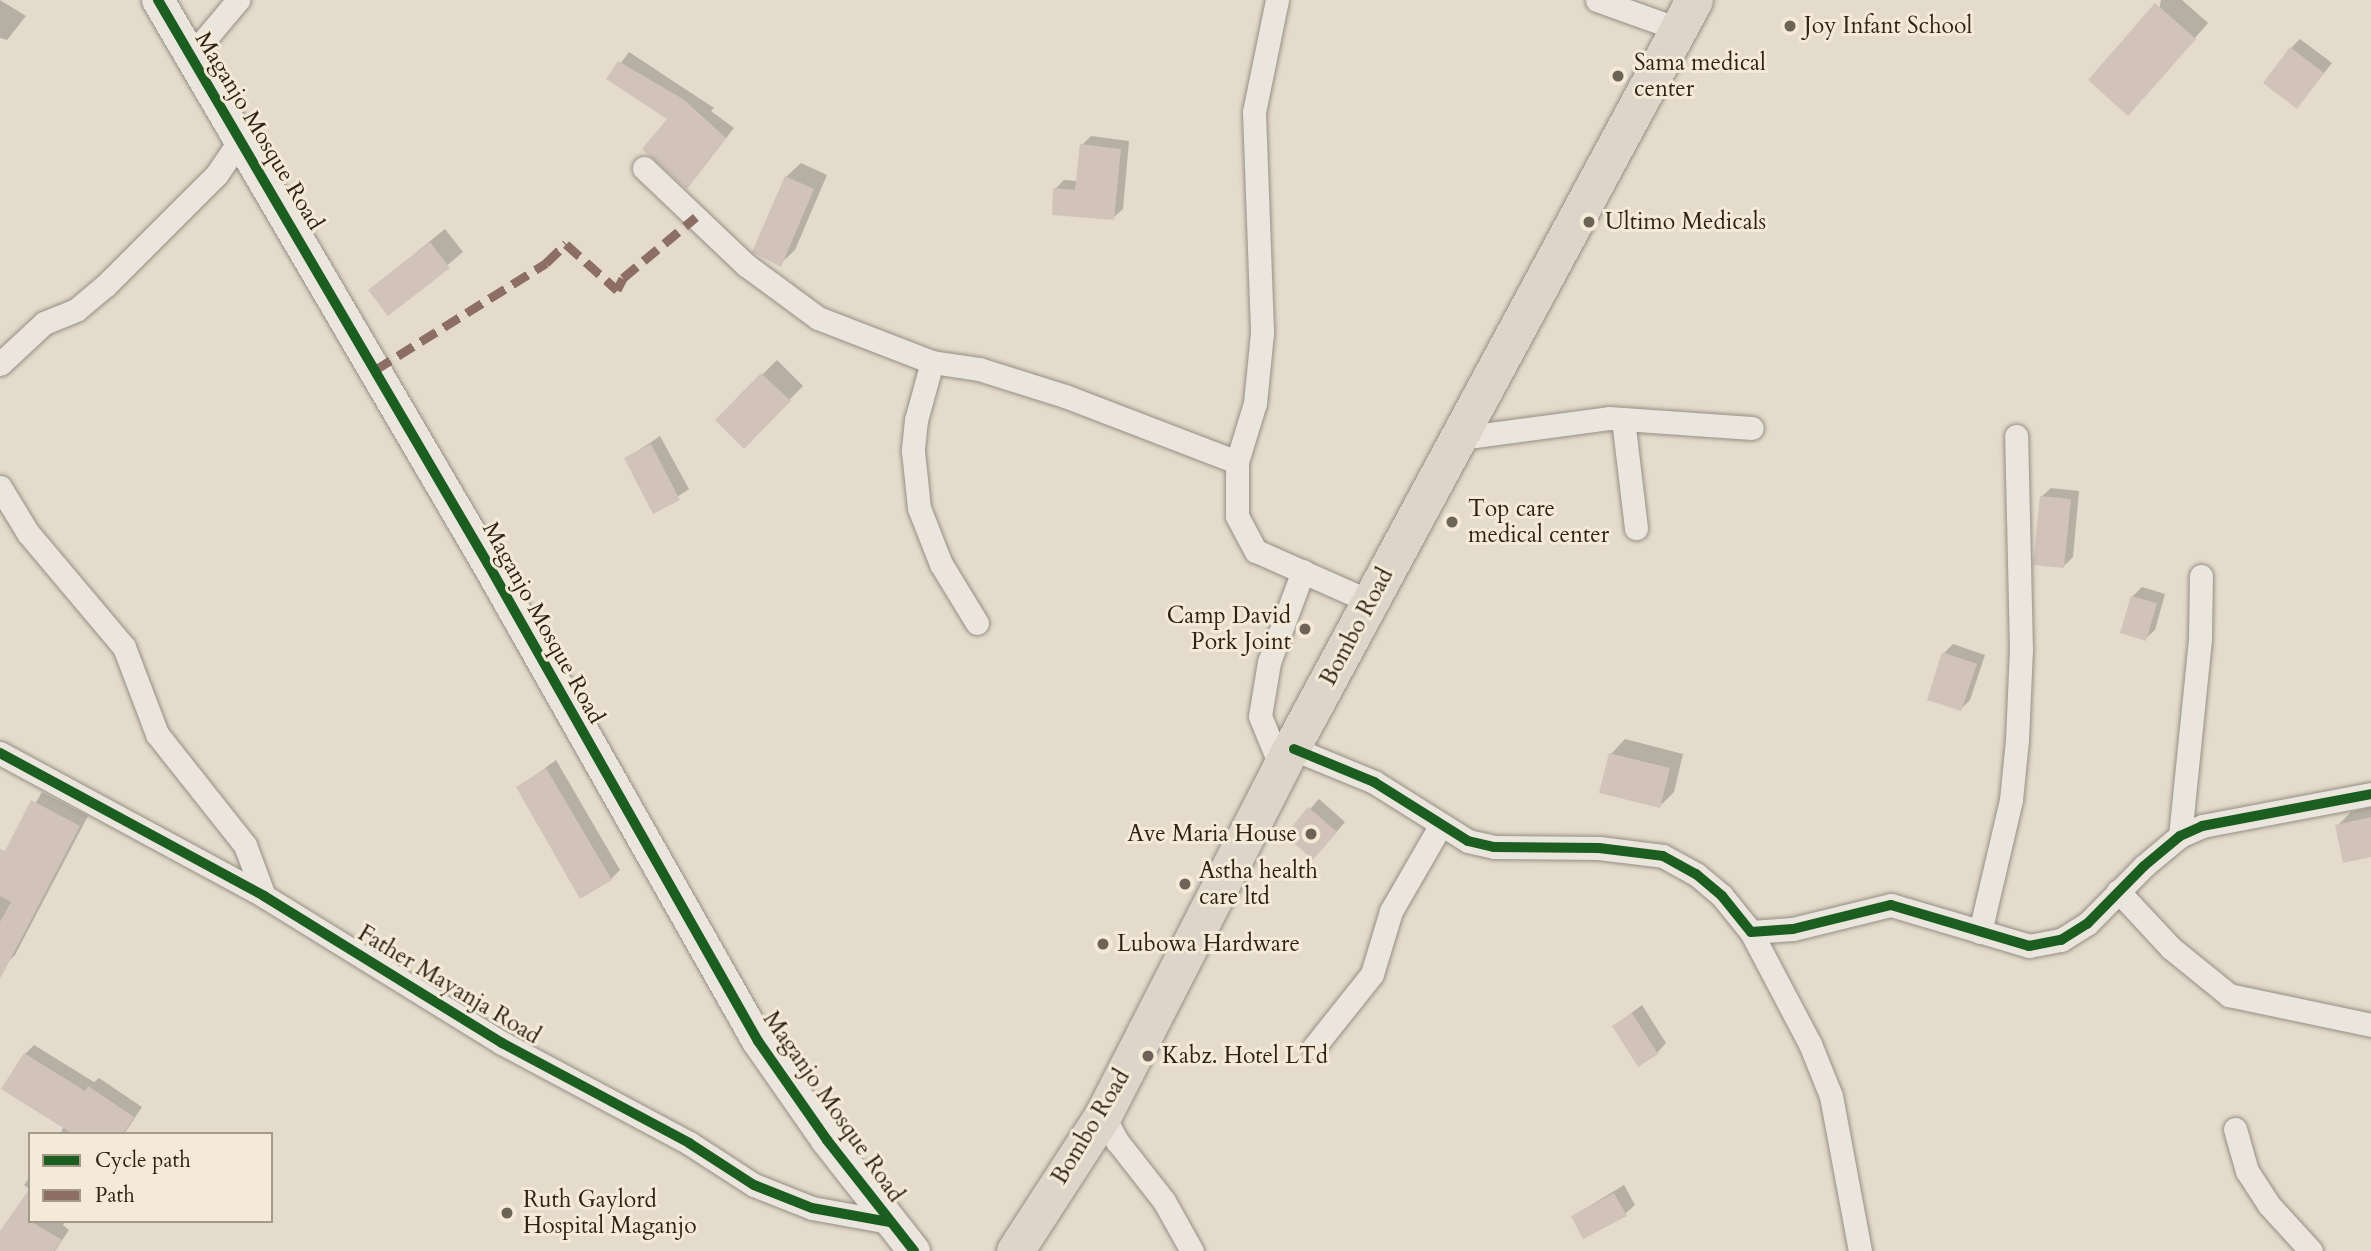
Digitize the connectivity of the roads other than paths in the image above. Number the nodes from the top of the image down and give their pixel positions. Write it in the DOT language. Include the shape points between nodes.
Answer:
graph roads {
  1 [pos="158,0"];
  2 [pos="238,0"];
  3 [pos="1277,0"];
  4 [pos="1597,0"];
  5 [pos="1686,15"];
  6 [pos="190,57"];
  7 [pos="240,140"];
  8 [pos="644,168"];
  9 [pos="932,362"];
  10 [pos="0,364"];
  11 [pos="1623,419"];
  12 [pos="1752,428"];
  13 [pos="2016,436"];
  14 [pos="1460,438"];
  15 [pos="1237,462"];
  16 [pos="0,486"];
  17 [pos="1636,528"];
  18 [pos="1303,570"];
  19 [pos="2200,576"];
  20 [pos="1369,601"];
  21 [pos="977,623"];
  22 [pos="0,753"];
  23 [pos="1287,758"];
  24 [pos="2371,794"];
  25 [pos="1440,826"];
  26 [pos="2180,836"];
  27 [pos="2118,891"];
  28 [pos="264,896"];
  29 [pos="1751,932"];
  30 [pos="1980,932"];
  31 [pos="2371,1025"];
  32 [pos="1314,1047"];
  33 [pos="1103,1115"];
  34 [pos="2235,1129"];
  35 [pos="889,1222"];
  36 [pos="914,1251"];
  37 [pos="1016,1251"];
  38 [pos="1192,1251"];
  39 [pos="1860,1251"];
  40 [pos="2311,1251"];
  1 -- 6 [label="street, Maganjo Mosque Road"];
  2 -- 6 [label="street"];
  3 -- 15 [label="street" via="1254,112 1260,364 1255,403"];
  4 -- 5 [label="street"];
  5 -- 14 [label="main road, Bombo Road"];
  6 -- 7 [label="street, Maganjo Mosque Road"];
  7 -- 10 [label="street" via="217,174 105,286 76,310 44,323"];
  7 -- 35 [label="street, Maganjo Mosque Road" via="488,564 751,1030"];
  8 -- 9 [label="street" via="746,265 818,318"];
  9 -- 15 [label="street" via="979,369 1065,396"];
  9 -- 21 [label="street" via="916,420 913,451 919,508 941,564"];
  11 -- 12 [label="street"];
  11 -- 14 [label="street"];
  11 -- 17 [label="street"];
  13 -- 30 [label="street" via="2021,650 2017,740 2011,800"];
  14 -- 20 [label="main road, Bombo Road"];
  15 -- 18 [label="street" via="1237,516 1246,538 1271,560"];
  16 -- 28 [label="street" via="28,533 124,648 157,734 245,845"];
  18 -- 20 [label="street"];
  18 -- 23 [label="street" via="1269,662 1259,716"];
  19 -- 26 [label="street" via="2200,638"];
  20 -- 23 [label="main road, Bombo Road"];
  22 -- 28 [label="street, Father Mayanja Road"];
  23 -- 25 [label="street" via="1374,782"];
  23 -- 33 [label="main road, Bombo Road"];
  24 -- 26 [label="street" via="2230,817"];
  25 -- 29 [label="street" via="1468,841 1494,847 1599,848 1663,856 1696,874 1722,896"];
  25 -- 32 [label="street" via="1391,911 1372,974"];
  26 -- 27 [label="street"];
  27 -- 30 [label="street" via="2087,924 2061,940 2029,946"];
  27 -- 31 [label="street" via="2171,948 2229,995"];
  28 -- 35 [label="street, Father Mayanja Road" via="502,1043 689,1143 754,1185 812,1208"];
  29 -- 30 [label="street" via="1793,929 1891,905"];
  29 -- 39 [label="street" via="1810,1044 1831,1096"];
  33 -- 37 [label="main road, Bombo Road"];
  33 -- 38 [label="street" via="1117,1141 1164,1201"];
  34 -- 40 [label="street" via="2247,1171"];
  35 -- 36 [label="street, Maganjo Mosque Road"];
}
